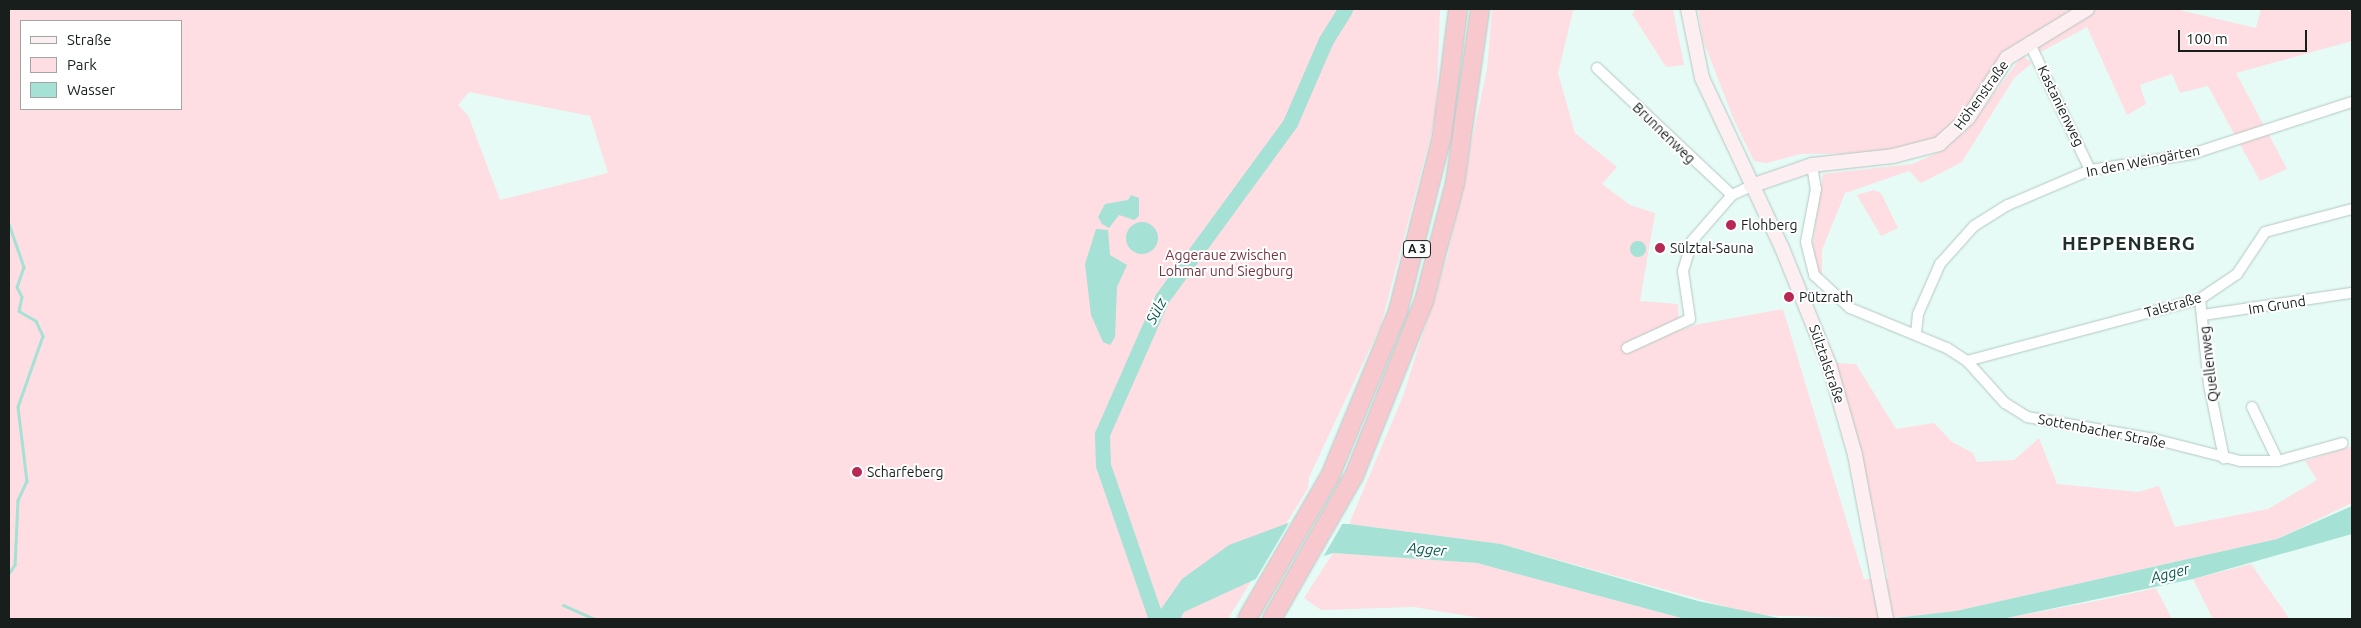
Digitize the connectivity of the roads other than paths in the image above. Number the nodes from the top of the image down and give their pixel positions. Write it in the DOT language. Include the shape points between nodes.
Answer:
graph roads {
  1 [pos="1458,9"];
  2 [pos="1480,9"];
  3 [pos="1688,9"];
  4 [pos="2087,9"];
  5 [pos="2029,42"];
  6 [pos="1597,68"];
  7 [pos="2352,102"];
  8 [pos="1812,165"];
  9 [pos="2090,170"];
  10 [pos="1752,186"];
  11 [pos="1732,194"];
  12 [pos="2352,208"];
  13 [pos="2351,293"];
  14 [pos="2200,300"];
  15 [pos="2203,315"];
  16 [pos="1916,333"];
  17 [pos="1627,348"];
  18 [pos="1967,361"];
  19 [pos="2252,407"];
  20 [pos="2343,443"];
  21 [pos="2224,458"];
  22 [pos="2278,462"];
  23 [pos="1249,616"];
  24 [pos="1275,616"];
  25 [pos="1886,619"];
  1 -- 23 [label="highway, A 3" via="1442,136 1415,253 1378,368 1330,476"];
  2 -- 24 [label="highway, A 3" via="1466,123 1441,242 1404,358 1354,476"];
  3 -- 10 [label="main road, Sülztalstraße" via="1702,78"];
  4 -- 5 [label="main road, Höhenstraße" via="2070,23"];
  5 -- 8 [label="main road, Höhenstraße" via="2007,58 1968,118 1939,144 1893,156"];
  5 -- 9 [label="street, Kastanienweg"];
  6 -- 11 [label="street, Brunnenweg" via="1609,75"];
  7 -- 9 [label="street, In den Weingärten" via="2192,154"];
  8 -- 10 [label="main road, Höhenstraße"];
  8 -- 16 [label="street, Sottenbacher Straße" via="1816,189 1806,242 1814,275 1850,308"];
  9 -- 16 [label="street, In den Weingärten" via="2008,205 1974,226 1940,264 1918,314"];
  10 -- 11 [label="street"];
  10 -- 25 [label="main road, Sülztalstraße" via="1830,367 1855,455"];
  11 -- 17 [label="street" via="1692,241 1683,272 1690,319"];
  12 -- 14 [label="street, Talstraße" via="2265,232 2237,274"];
  13 -- 15 [label="street, Im Grund"];
  14 -- 15 [label="street, Quellenweg"];
  14 -- 18 [label="street, Talstraße"];
  15 -- 21 [label="street, Quellenweg" via="2209,385"];
  16 -- 18 [label="street, Sottenbacher Straße"];
  18 -- 21 [label="street, Sottenbacher Straße" via="2004,403 2027,416 2150,438"];
  19 -- 22 [label="street"];
  20 -- 22 [label="street, Sottenbacher Straße"];
  21 -- 22 [label="street, Sottenbacher Straße"];
}
